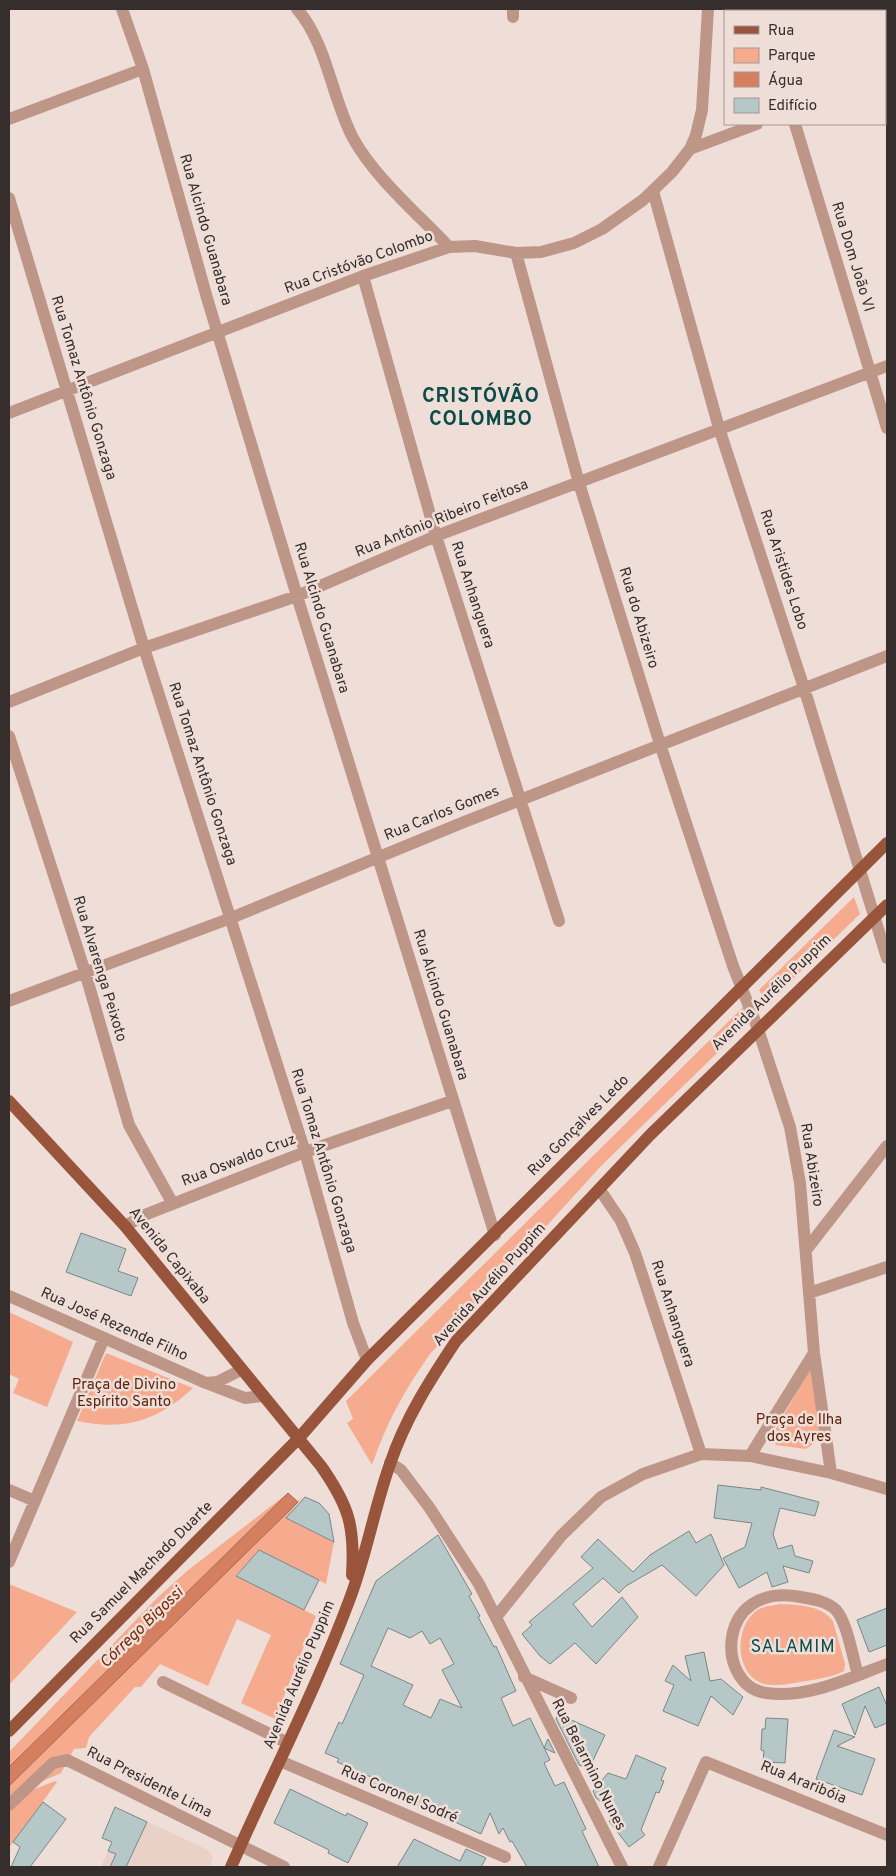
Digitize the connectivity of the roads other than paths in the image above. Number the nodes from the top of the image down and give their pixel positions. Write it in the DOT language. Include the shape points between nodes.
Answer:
graph roads {
  1 [pos="122,9"];
  2 [pos="297,9"];
  3 [pos="708,9"];
  4 [pos="142,69"];
  5 [pos="9,119"];
  6 [pos="754,125"];
  7 [pos="795,125"];
  8 [pos="690,149"];
  9 [pos="653,191"];
  10 [pos="9,198"];
  11 [pos="449,247"];
  12 [pos="516,253"];
  13 [pos="363,276"];
  14 [pos="217,333"];
  15 [pos="887,366"];
  16 [pos="870,373"];
  17 [pos="67,390"];
  18 [pos="9,413"];
  19 [pos="719,428"];
  20 [pos="887,428"];
  21 [pos="579,483"];
  22 [pos="436,536"];
  23 [pos="297,596"];
  24 [pos="144,648"];
  25 [pos="887,656"];
  26 [pos="804,688"];
  27 [pos="9,702"];
  28 [pos="9,736"];
  29 [pos="660,744"];
  30 [pos="520,800"];
  31 [pos="887,843"];
  32 [pos="377,857"];
  33 [pos="862,870"];
  34 [pos="887,905"];
  35 [pos="875,915"];
  36 [pos="231,918"];
  37 [pos="559,921"];
  38 [pos="887,958"];
  39 [pos="84,972"];
  40 [pos="741,989"];
  41 [pos="9,1001"];
  42 [pos="758,1029"];
  43 [pos="9,1101"];
  44 [pos="452,1101"];
  45 [pos="887,1146"];
  46 [pos="305,1152"];
  47 [pos="600,1190"];
  48 [pos="173,1204"];
  49 [pos="125,1226"];
  50 [pos="495,1235"];
  51 [pos="806,1250"];
  52 [pos="887,1268"];
  53 [pos="809,1293"];
  54 [pos="9,1296"];
  55 [pos="104,1338"];
  56 [pos="814,1354"];
  57 [pos="367,1360"];
  58 [pos="241,1370"];
  59 [pos="206,1383"];
  60 [pos="263,1396"];
  61 [pos="299,1438"];
  62 [pos="700,1454"];
  63 [pos="750,1456"];
  64 [pos="390,1463"];
  65 [pos="831,1473"];
  66 [pos="887,1489"];
  67 [pos="9,1490"];
  68 [pos="35,1501"];
  69 [pos="9,1562"];
  70 [pos="351,1598"];
  71 [pos="496,1617"];
  72 [pos="887,1664"];
  73 [pos="858,1675"];
  74 [pos="524,1677"];
  75 [pos="163,1682"];
  76 [pos="570,1698"];
  77 [pos="9,1730"];
  78 [pos="288,1743"];
  79 [pos="280,1761"];
  80 [pos="9,1805"];
  81 [pos="887,1835"];
  82 [pos="240,1846"];
  83 [pos="505,1857"];
  84 [pos="231,1867"];
  85 [pos="284,1867"];
  86 [pos="622,1867"];
  87 [pos="659,1867"];
  1 -- 4 [label="street, Rua Alcindo Guanabara"];
  2 -- 11 [label="street" via="311,29 360,152"];
  3 -- 8 [label="street, Rua Cristóvão Colombo" via="702,110"];
  4 -- 5 [label="street"];
  4 -- 14 [label="street, Rua Alcindo Guanabara"];
  6 -- 8 [label="street"];
  7 -- 16 [label="street, Rua Dom João VI"];
  8 -- 9 [label="street, Rua Cristóvão Colombo"];
  9 -- 12 [label="street, Rua Cristóvão Colombo" via="623,216 588,236 550,250"];
  9 -- 19 [label="street, Rua Aristides Lobo"];
  10 -- 17 [label="street, Rua Tomaz Antônio Gonzaga"];
  11 -- 12 [label="street, Rua Cristóvão Colombo" via="475,246"];
  11 -- 13 [label="street, Rua Cristóvão Colombo"];
  12 -- 21 [label="street, Rua do Abizeiro"];
  13 -- 14 [label="street, Rua Cristóvão Colombo"];
  13 -- 22 [label="street, Rua Anhanguera"];
  14 -- 17 [label="street, Rua Cristóvão Colombo"];
  14 -- 23 [label="street, Rua Alcindo Guanabara"];
  15 -- 16 [label="street, Rua Antônio Ribeiro Feitosa"];
  16 -- 19 [label="street, Rua Antônio Ribeiro Feitosa"];
  16 -- 20 [label="street, Rua Dom João VI"];
  17 -- 18 [label="street, Rua Cristóvão Colombo"];
  17 -- 24 [label="street, Rua Tomaz Antônio Gonzaga"];
  19 -- 21 [label="street, Rua Antônio Ribeiro Feitosa"];
  19 -- 26 [label="street, Rua Aristides Lobo"];
  21 -- 22 [label="street, Rua Antônio Ribeiro Feitosa"];
  21 -- 29 [label="street, Rua do Abizeiro"];
  22 -- 23 [label="street, Rua Antônio Ribeiro Feitosa"];
  22 -- 30 [label="street, Rua Anhanguera"];
  23 -- 24 [label="street, Rua Antônio Ribeiro Feitosa"];
  23 -- 32 [label="street, Rua Alcindo Guanabara"];
  24 -- 27 [label="street, Rua Antônio Ribeiro Feitosa"];
  24 -- 36 [label="street, Rua Tomaz Antônio Gonzaga"];
  25 -- 26 [label="street, Rua Carlos Gomes"];
  26 -- 29 [label="street, Rua Carlos Gomes"];
  26 -- 33 [label="street, Rua Aristides Lobo"];
  28 -- 39 [label="street, Rua Alvarenga Peixoto"];
  29 -- 30 [label="street, Rua Carlos Gomes"];
  29 -- 40 [label="street, Rua do Abizeiro"];
  30 -- 32 [label="street, Rua Carlos Gomes"];
  30 -- 37 [label="street, Rua Anhanguera"];
  31 -- 33 [label="main road, Rua Gonçalves Ledo"];
  32 -- 36 [label="street, Rua Carlos Gomes"];
  32 -- 44 [label="street, Rua Alcindo Guanabara"];
  33 -- 35 [label="street, Rua Aristides Lobo"];
  33 -- 40 [label="main road, Rua Gonçalves Ledo"];
  34 -- 35 [label="main road, Avenida Aurélio Puppim"];
  35 -- 38 [label="street, Rua Aristides Lobo"];
  35 -- 42 [label="main road, Avenida Aurélio Puppim"];
  36 -- 39 [label="street, Rua Carlos Gomes"];
  36 -- 46 [label="street, Rua Tomaz Antônio Gonzaga"];
  39 -- 41 [label="street, Rua Carlos Gomes"];
  39 -- 48 [label="street, Rua Alvarenga Peixoto" via="129,1125"];
  40 -- 42 [label="street, Rua Abizeiro"];
  40 -- 50 [label="main road, Rua Gonçalves Ledo"];
  42 -- 47 [label="main road, Avenida Aurélio Puppim" via="650,1135"];
  42 -- 51 [label="street, Rua Abizeiro" via="790,1127 800,1183"];
  43 -- 49 [label="main road, Avenida Capixaba"];
  44 -- 46 [label="street, Rua Oswaldo Cruz"];
  44 -- 50 [label="street, Rua Alcindo Guanabara"];
  45 -- 51 [label="street"];
  46 -- 48 [label="street, Rua Oswaldo Cruz"];
  46 -- 57 [label="street, Rua Tomaz Antônio Gonzaga" via="353,1323"];
  47 -- 62 [label="street, Rua Anhanguera" via="621,1220 636,1252"];
  47 -- 64 [label="main road, Avenida Aurélio Puppim" via="456,1341 407,1421"];
  48 -- 49 [label="street, Rua Oswaldo Cruz"];
  49 -- 58 [label="main road, Avenida Capixaba"];
  50 -- 57 [label="main road, Rua Gonçalves Ledo"];
  51 -- 53 [label="street, Rua Abizeiro"];
  52 -- 53 [label="street"];
  53 -- 56 [label="street, Rua Abizeiro"];
  54 -- 55 [label="street, Rua José Rezende Filho"];
  55 -- 59 [label="street, Rua José Rezende Filho"];
  55 -- 68 [label="street"];
  56 -- 63 [label="street"];
  56 -- 65 [label="street, Rua Abizeiro"];
  57 -- 61 [label="main road, Rua Gonçalves Ledo"];
  58 -- 59 [label="street" via="224,1379"];
  58 -- 60 [label="main road, Avenida Capixaba"];
  59 -- 60 [label="street, Rua José Rezende Filho" via="245,1398"];
  60 -- 61 [label="main road, Avenida Capixaba"];
  61 -- 70 [label="main road, Avenida Capixaba" via="333,1483 352,1526"];
  61 -- 77 [label="main road, Rua Samuel Machado Duarte"];
  62 -- 63 [label="street"];
  62 -- 71 [label="street" via="643,1474 601,1497 561,1536"];
  63 -- 65 [label="street"];
  64 -- 70 [label="main road, Avenida Aurélio Puppim"];
  64 -- 71 [label="street, Rua Belarmino Nunes" via="401,1470 429,1507 466,1562"];
  65 -- 66 [label="street"];
  67 -- 68 [label="street"];
  68 -- 69 [label="street"];
  70 -- 78 [label="main road, Avenida Aurélio Puppim" via="323,1670"];
  71 -- 74 [label="street, Rua Belarmino Nunes"];
  72 -- 73 [label="street"];
  73 -- 73 [label="street" via="806,1690 760,1692 746,1683 737,1670 732,1644 737,1621 749,1605 762,1598 797,1596 823,1603 836,1610 840,1617"];
  74 -- 76 [label="street, Rua Belarmino Nunes"];
  74 -- 86 [label="street, Rua Belarmino Nunes"];
  75 -- 78 [label="street"];
  78 -- 79 [label="main road, Avenida Aurélio Puppim"];
  79 -- 82 [label="main road, Avenida Aurélio Puppim"];
  79 -- 83 [label="street, Rua Coronel Sodré"];
  80 -- 82 [label="street, Rua Presidente Lima" via="53,1764 67,1760"];
  81 -- 87 [label="street, Rua Araribóia" via="706,1762"];
  82 -- 84 [label="main road, Avenida Aurélio Puppim"];
  82 -- 85 [label="street, Rua Presidente Lima"];
}
